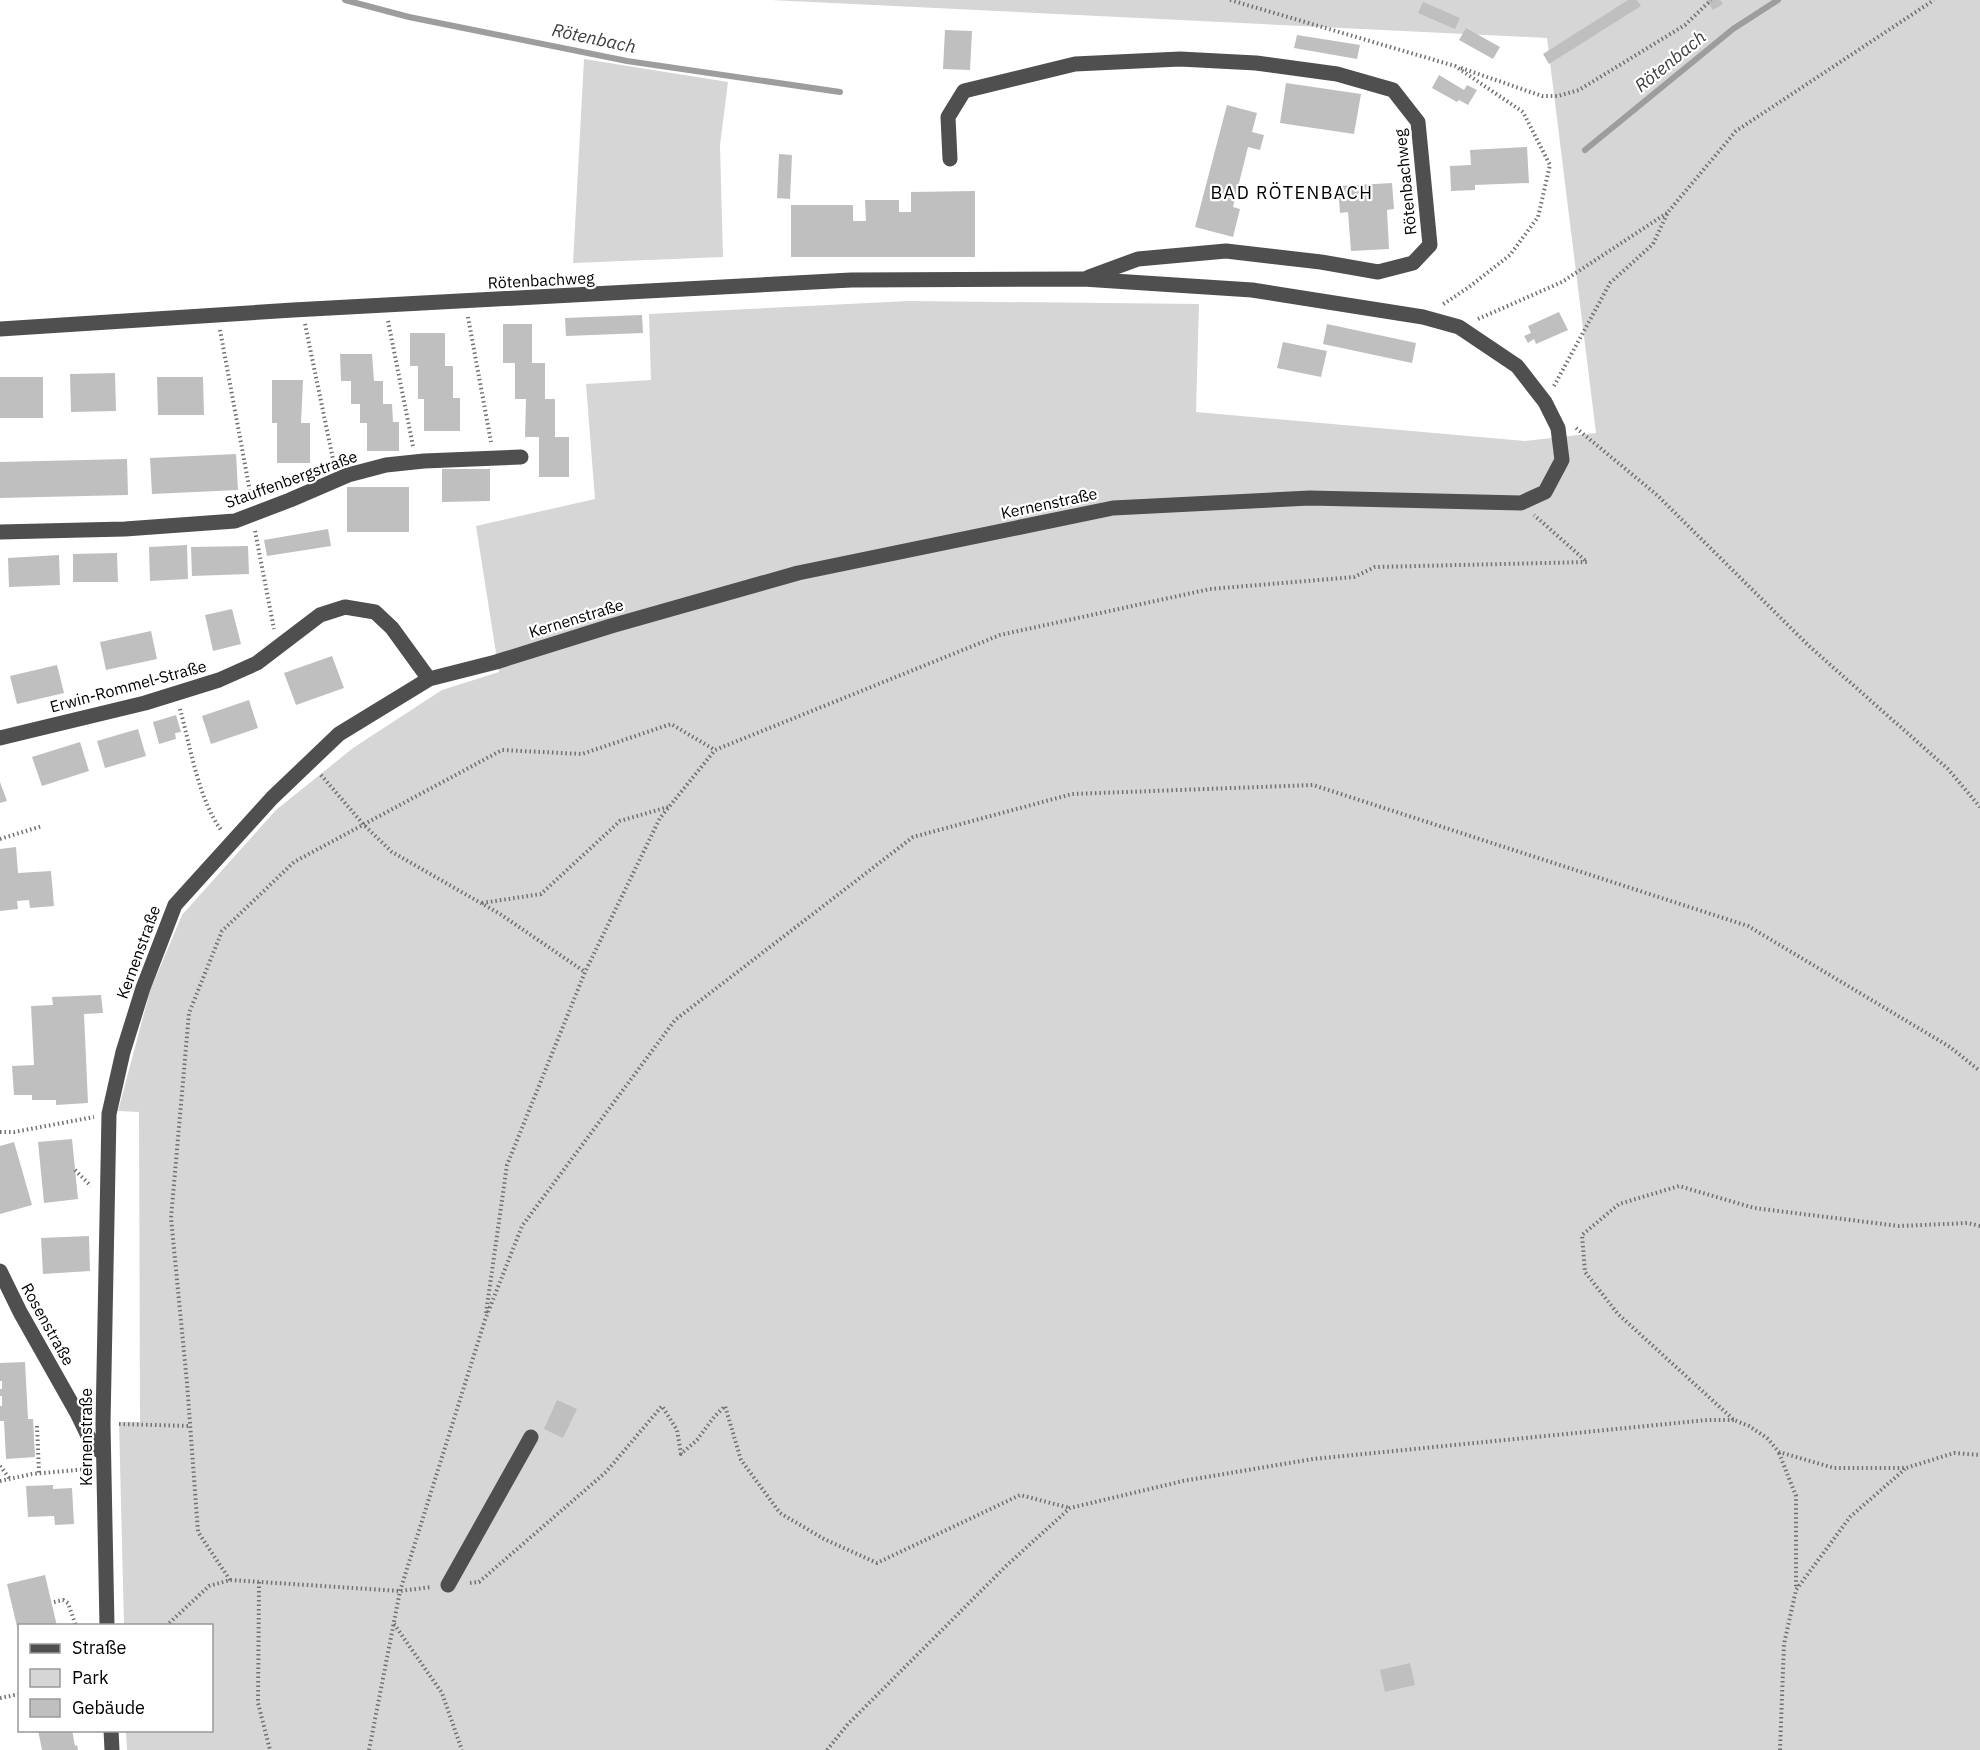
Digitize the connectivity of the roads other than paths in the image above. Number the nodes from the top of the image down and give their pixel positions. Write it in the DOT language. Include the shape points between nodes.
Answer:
graph roads {
  1 [pos="950,159"];
  2 [pos="1083,279"];
  3 [pos="0,329"];
  4 [pos="521,457"];
  5 [pos="1521,503"];
  6 [pos="0,532"];
  7 [pos="429,679"];
  8 [pos="0,738"];
  9 [pos="0,1271"];
  10 [pos="531,1437"];
  11 [pos="104,1460"];
  12 [pos="448,1585"];
  13 [pos="107,1624"];
  14 [pos="111,1732"];
  15 [pos="112,1750"];
  1 -- 2 [label="street, Rötenbachweg" via="948,117 964,91 1075,64 1180,59 1256,63 1337,74 1393,90 1418,122 1430,245 1413,263 1378,272 1226,251 1138,259"];
  2 -- 3 [label="street, Rötenbachweg" via="851,280"];
  2 -- 5 [label="street, Rötenbachweg" via="1252,290 1424,317 1459,327 1517,366 1545,402 1558,428 1562,460 1545,492"];
  4 -- 6 [label="street, Stauffenbergstraße" via="386,465 348,475 235,521"];
  5 -- 7 [label="street, Kernenstraße" via="1311,498 1113,508 798,573"];
  7 -- 8 [label="street, Erwin-Rommel-Straße" via="392,628 375,612 345,607 320,615 257,663 219,680 145,703"];
  7 -- 11 [label="street, Kernenstraße" via="339,734 272,798 175,905 142,988 110,1114"];
  9 -- 11 [label="street, Rosenstraße"];
  10 -- 12 [label="street"];
  11 -- 13 [label="street, Kernenstraße"];
  14 -- 15 [label="street"];
}
